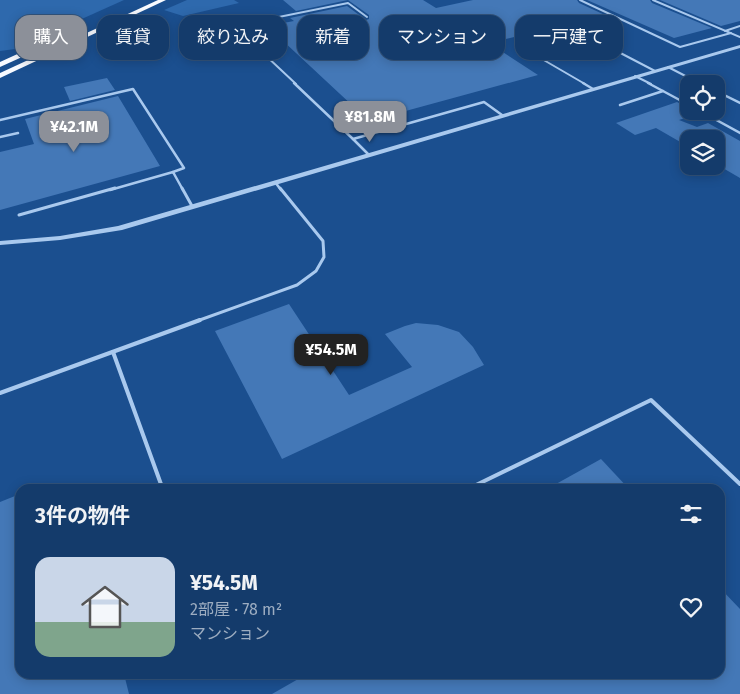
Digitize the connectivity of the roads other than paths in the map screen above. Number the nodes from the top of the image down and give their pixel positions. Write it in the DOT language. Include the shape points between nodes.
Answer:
graph roads {
  1 [pos="144,0"];
  2 [pos="164,0"];
  3 [pos="580,0"];
  4 [pos="653,0"];
  5 [pos="364,15"];
  6 [pos="87,26"];
  7 [pos="740,26"];
  8 [pos="725,31"];
  9 [pos="730,33"];
  10 [pos="740,37"];
  11 [pos="740,46"];
  12 [pos="15,58"];
  13 [pos="0,65"];
  14 [pos="668,67"];
  15 [pos="655,71"];
  16 [pos="684,75"];
  17 [pos="0,76"];
  18 [pos="635,76"];
  19 [pos="593,89"];
  20 [pos="663,92"];
  21 [pos="725,96"];
  22 [pos="680,100"];
  23 [pos="740,103"];
  24 [pos="620,105"];
  25 [pos="502,116"];
  26 [pos="0,120"];
  27 [pos="716,120"];
  28 [pos="18,132"];
  29 [pos="740,133"];
  30 [pos="0,137"];
  31 [pos="353,139"];
  32 [pos="369,154"];
  33 [pos="173,172"];
  34 [pos="276,182"];
  35 [pos="192,206"];
  36 [pos="19,215"];
  37 [pos="0,243"];
  38 [pos="113,352"];
  39 [pos="0,393"];
  40 [pos="161,484"];
  41 [pos="478,484"];
  42 [pos="740,484"];
  1 -- 6 [label="highway"];
  2 -- 17 [label="highway"];
  3 -- 9 [label="lane" via="680,47"];
  4 -- 8 [label="lane"];
  5 -- 31 [label="lane" via="348,3 234,26"];
  7 -- 8 [label="lane"];
  8 -- 9 [label="lane"];
  9 -- 10 [label="lane"];
  11 -- 14 [label="street"];
  12 -- 13 [label="highway"];
  14 -- 15 [label="street"];
  14 -- 16 [label="lane"];
  15 -- 18 [label="street"];
  15 -- 19 [label="lane" via="582,33 524,48"];
  18 -- 19 [label="street"];
  18 -- 20 [label="lane"];
  19 -- 25 [label="street"];
  20 -- 22 [label="lane"];
  20 -- 24 [label="lane"];
  21 -- 23 [label="lane"];
  25 -- 31 [label="lane" via="484,102"];
  25 -- 32 [label="street"];
  26 -- 33 [label="lane" via="133,90 184,168"];
  27 -- 29 [label="lane"];
  28 -- 30 [label="lane"];
  31 -- 32 [label="lane"];
  32 -- 34 [label="street"];
  33 -- 35 [label="lane"];
  33 -- 36 [label="lane"];
  34 -- 35 [label="street"];
  34 -- 38 [label="lane" via="323,241 324,257 316,271 297,285"];
  35 -- 37 [label="street" via="120,228"];
  38 -- 39 [label="lane"];
  38 -- 40 [label="lane"];
  41 -- 42 [label="lane" via="651,400"];
}
